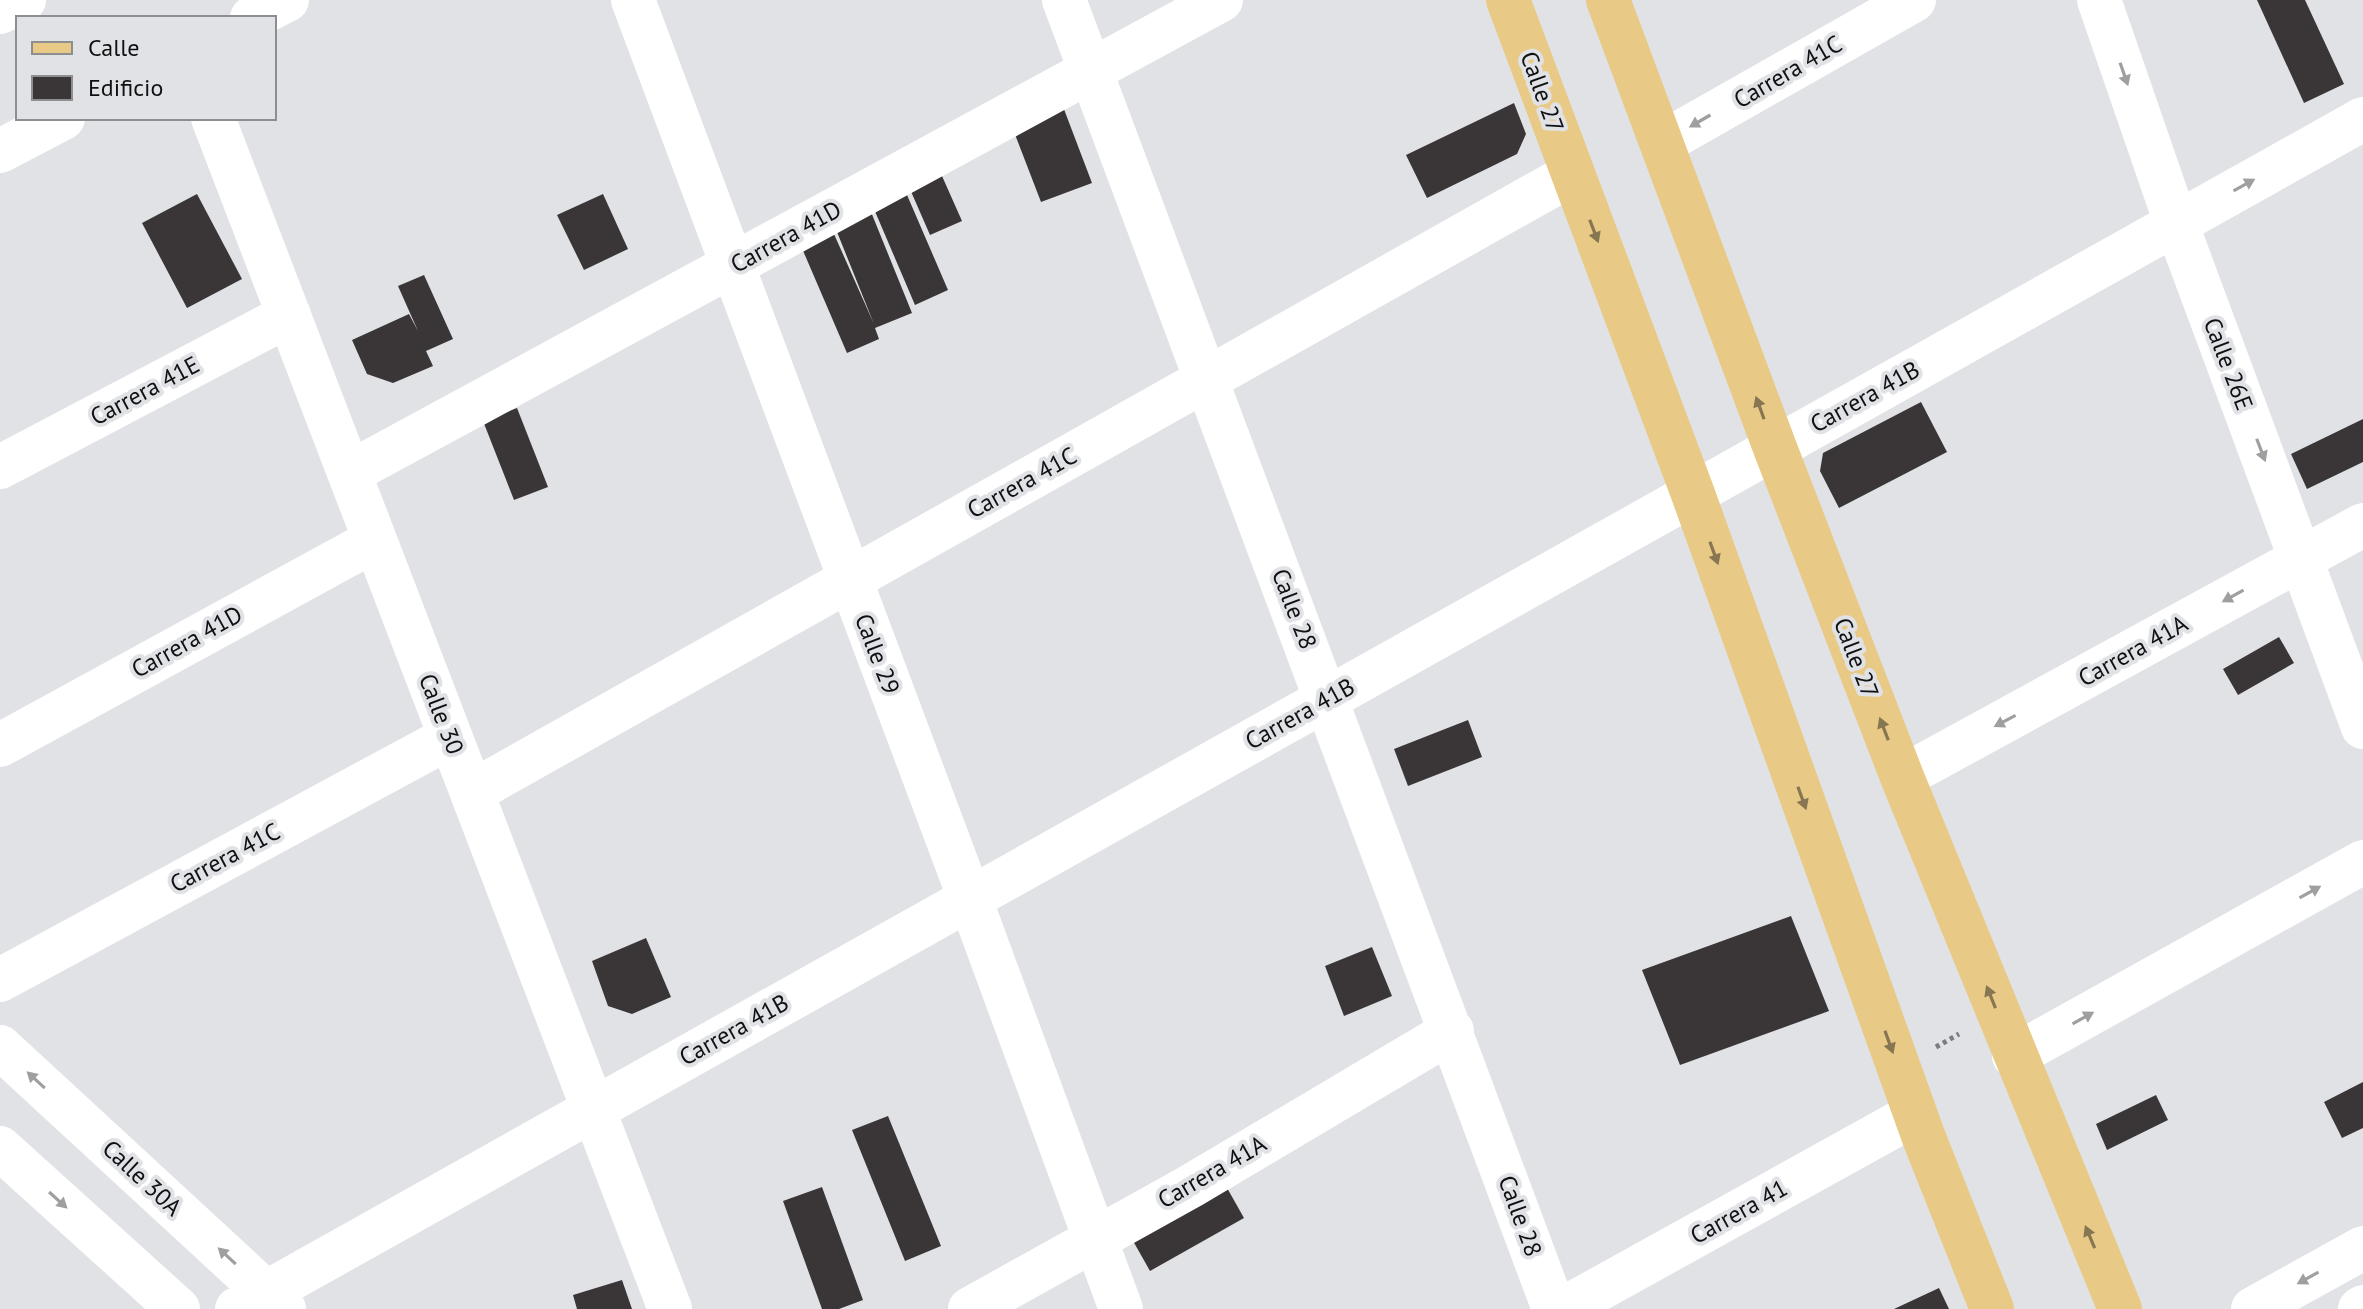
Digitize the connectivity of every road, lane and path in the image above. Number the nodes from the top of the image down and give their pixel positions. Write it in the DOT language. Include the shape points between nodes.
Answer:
graph roads {
  1 [pos="24,0"];
  2 [pos="287,0"];
  3 [pos="633,0"];
  4 [pos="1064,0"];
  5 [pos="1221,0"];
  6 [pos="1508,0"];
  7 [pos="1608,0"];
  8 [pos="1914,0"];
  9 [pos="2099,0"];
  10 [pos="0,12"];
  11 [pos="256,16"];
  12 [pos="1091,70"];
  13 [pos="2363,119"];
  14 [pos="59,120"];
  15 [pos="214,120"];
  16 [pos="1662,143"];
  17 [pos="0,151"];
  18 [pos="1572,174"];
  19 [pos="2176,223"];
  20 [pos="733,266"];
  21 [pos="289,315"];
  22 [pos="1207,380"];
  23 [pos="1775,448"];
  24 [pos="0,467"];
  25 [pos="349,473"];
  26 [pos="1693,494"];
  27 [pos="2363,525"];
  28 [pos="375,540"];
  29 [pos="2301,558"];
  30 [pos="849,580"];
  31 [pos="1328,698"];
  32 [pos="2363,727"];
  33 [pos="450,737"];
  34 [pos="0,745"];
  35 [pos="1902,777"];
  36 [pos="472,792"];
  37 [pos="2363,862"];
  38 [pos="970,899"];
  39 [pos="0,980"];
  40 [pos="1452,1031"];
  41 [pos="0,1047"];
  42 [pos="2014,1056"];
  43 [pos="595,1108"];
  44 [pos="1915,1114"];
  45 [pos="0,1148"];
  46 [pos="1095,1238"];
  47 [pos="2363,1248"];
  48 [pos="262,1303"];
  49 [pos="178,1309"];
  50 [pos="670,1309"];
  51 [pos="970,1309"];
  52 [pos="1121,1309"];
  53 [pos="1554,1309"];
  54 [pos="1563,1309"];
  55 [pos="1992,1309"];
  56 [pos="2120,1309"];
  57 [pos="2253,1309"];
  1 -- 10 [label="street"];
  2 -- 11 [label="street"];
  3 -- 20 [label="street, Calle 29"];
  4 -- 12 [label="street, Calle 28"];
  5 -- 12 [label="street, Carrera 41D"];
  6 -- 18 [label="main road, Calle 27"];
  7 -- 16 [label="main road, Calle 27"];
  8 -- 16 [label="street, Carrera 41C, one-way"];
  9 -- 19 [label="street, Calle 26E, one-way"];
  12 -- 20 [label="street, Carrera 41D"];
  12 -- 22 [label="street, Calle 28"];
  19 -- 13 [label="street, Carrera 41B, one-way"];
  14 -- 17 [label="street"];
  15 -- 21 [label="street, Calle 30"];
  23 -- 16 [label="main road, Calle 27, one-way"];
  18 -- 22 [label="street, Carrera 41C"];
  18 -- 26 [label="main road, Calle 27, one-way"];
  19 -- 23 [label="street, Carrera 41B"];
  19 -- 29 [label="street, Calle 26E, one-way"];
  20 -- 25 [label="street, Carrera 41D"];
  20 -- 30 [label="street, Calle 29"];
  21 -- 24 [label="street, Carrera 41E"];
  21 -- 25 [label="street, Calle 30"];
  22 -- 30 [label="street, Carrera 41C"];
  22 -- 31 [label="street, Calle 28"];
  23 -- 26 [label="street, Carrera 41B"];
  35 -- 23 [label="main road, Calle 27, one-way"];
  25 -- 28 [label="street, Calle 30"];
  26 -- 31 [label="street, Carrera 41B"];
  26 -- 44 [label="main road, Calle 27, one-way"];
  27 -- 29 [label="street, Carrera 41A"];
  28 -- 33 [label="street, Calle 30"];
  28 -- 34 [label="street, Carrera 41D"];
  29 -- 32 [label="street, Calle 26E"];
  29 -- 35 [label="street, Carrera 41A, one-way"];
  30 -- 36 [label="street, Carrera 41C"];
  30 -- 38 [label="street, Calle 29"];
  31 -- 38 [label="street, Carrera 41B"];
  31 -- 40 [label="street, Calle 28"];
  33 -- 36 [label="street, Calle 30"];
  33 -- 39 [label="street, Carrera 41C"];
  42 -- 35 [label="main road, Calle 27, one-way"];
  36 -- 43 [label="street, Calle 30"];
  42 -- 37 [label="street, one-way"];
  38 -- 43 [label="street, Carrera 41B"];
  38 -- 46 [label="street, Calle 29"];
  40 -- 46 [label="street, Carrera 41A"];
  40 -- 53 [label="street, Calle 28"];
  48 -- 41 [label="street, Calle 30A, one-way"];
  56 -- 42 [label="main road, Calle 27, one-way"];
  43 -- 48 [label="street, Carrera 41B"];
  43 -- 50 [label="street, Calle 30"];
  44 -- 54 [label="street, Carrera 41"];
  44 -- 55 [label="main road, Calle 27"];
  45 -- 49 [label="street, one-way"];
  46 -- 51 [label="street, Carrera 41A"];
  46 -- 52 [label="street, Calle 29"];
  47 -- 57 [label="street, one-way"];
}
